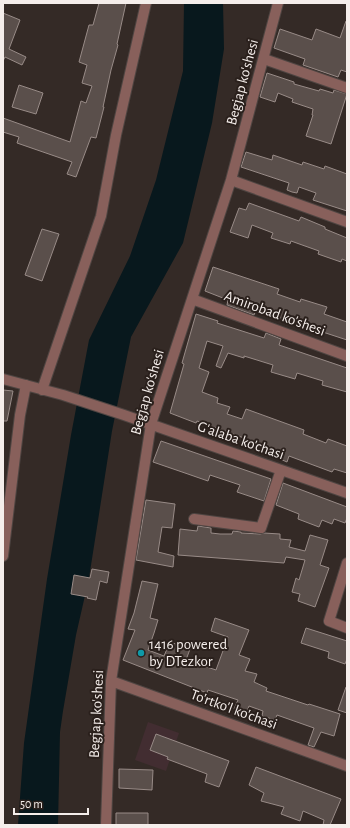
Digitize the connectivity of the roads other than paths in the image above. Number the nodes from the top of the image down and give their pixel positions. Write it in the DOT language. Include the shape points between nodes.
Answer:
graph roads {
  1 [pos="146,3"];
  2 [pos="278,3"];
  3 [pos="264,59"];
  4 [pos="347,88"];
  5 [pos="231,180"];
  6 [pos="347,222"];
  7 [pos="192,299"];
  8 [pos="347,356"];
  9 [pos="3,379"];
  10 [pos="26,385"];
  11 [pos="42,390"];
  12 [pos="150,424"];
  13 [pos="281,470"];
  14 [pos="347,493"];
  15 [pos="194,519"];
  16 [pos="3,556"];
  17 [pos="347,563"];
  18 [pos="347,628"];
  19 [pos="111,681"];
  20 [pos="347,766"];
  21 [pos="106,825"];
  1 -- 11 [label="street" via="116,135 101,216"];
  2 -- 3 [label="street, Begjap ko'shesi"];
  3 -- 4 [label="street"];
  3 -- 5 [label="street, Begjap ko'shesi"];
  5 -- 6 [label="street"];
  5 -- 7 [label="street, Begjap ko'shesi"];
  7 -- 8 [label="street, Amirobad ko'shesi"];
  7 -- 12 [label="street, Begjap ko'shesi"];
  9 -- 10 [label="street, G'alaba ko'chasi"];
  10 -- 11 [label="street, G'alaba ko'chasi"];
  10 -- 16 [label="street"];
  11 -- 12 [label="street, G'alaba ko'chasi"];
  12 -- 13 [label="street, G'alaba ko'chasi"];
  12 -- 19 [label="street, Begjap ko'shesi"];
  13 -- 14 [label="street, G'alaba ko'chasi"];
  13 -- 15 [label="street" via="261,528"];
  17 -- 18 [label="street" via="329,622"];
  19 -- 20 [label="street, To'rtko'l ko'chasi"];
  19 -- 21 [label="street, Begjap ko'shesi"];
}
